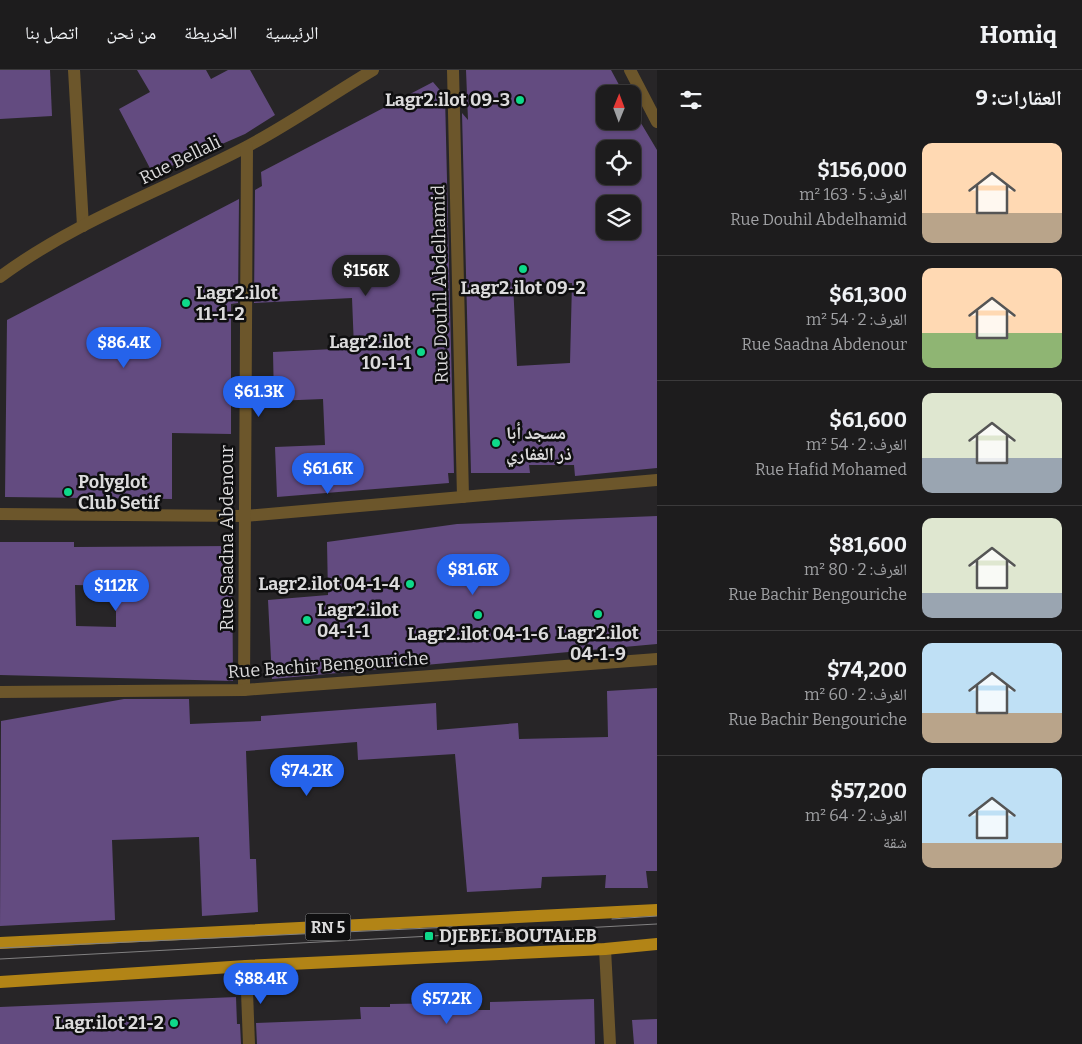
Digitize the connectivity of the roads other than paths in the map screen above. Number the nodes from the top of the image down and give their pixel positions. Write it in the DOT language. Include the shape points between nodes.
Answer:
graph roads {
  1 [pos="74,70"];
  2 [pos="373,70"];
  3 [pos="453,70"];
  4 [pos="630,70"];
  5 [pos="657,122"];
  6 [pos="247,147"];
  7 [pos="83,226"];
  8 [pos="0,276"];
  9 [pos="657,480"];
  10 [pos="463,497"];
  11 [pos="0,514"];
  12 [pos="245,516"];
  13 [pos="657,658"];
  14 [pos="244,690"];
  15 [pos="0,692"];
  16 [pos="657,910"];
  17 [pos="0,943"];
  18 [pos="657,944"];
  19 [pos="605,949"];
  20 [pos="246,966"];
  21 [pos="0,982"];
  22 [pos="249,1044"];
  23 [pos="610,1044"];
  1 -- 7 [label="street"];
  2 -- 6 [label="street, Rue Bellali"];
  3 -- 10 [label="street, Rue Douhil Abdelhamid"];
  4 -- 5 [label="street"];
  6 -- 7 [label="street, Rue Bellali"];
  6 -- 12 [label="street, Rue Saadna Abdenour"];
  7 -- 8 [label="street, Rue Bellali"];
  9 -- 10 [label="street"];
  10 -- 12 [label="street"];
  11 -- 12 [label="street"];
  12 -- 14 [label="street, Rue Saadna Abdenour"];
  13 -- 14 [label="street, Rue Bachir Bengouriche"];
  14 -- 15 [label="street, Rue Bachir Bengouriche"];
  16 -- 17 [label="main road, RN 5"];
  18 -- 19 [label="main road, RN 5"];
  19 -- 20 [label="main road, RN 5"];
  19 -- 23 [label="street"];
  20 -- 21 [label="main road, RN 5"];
  20 -- 22 [label="street"];
}
